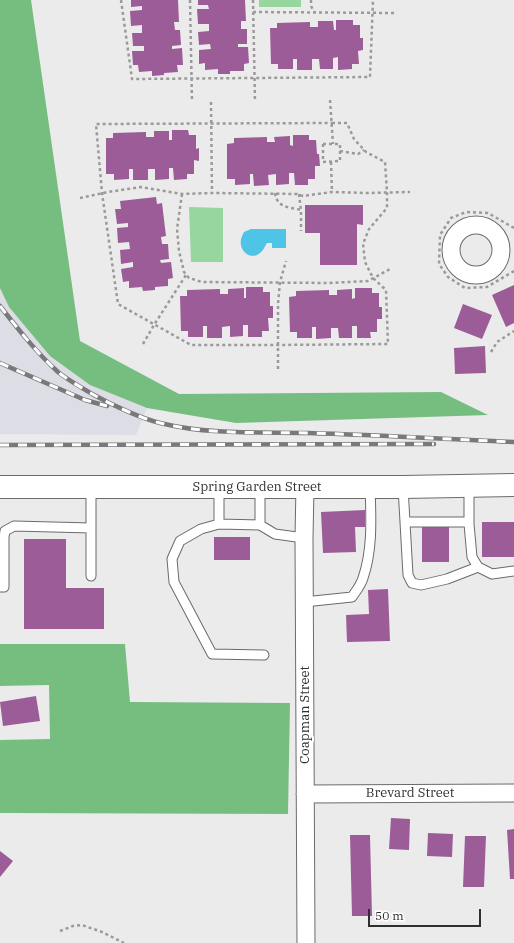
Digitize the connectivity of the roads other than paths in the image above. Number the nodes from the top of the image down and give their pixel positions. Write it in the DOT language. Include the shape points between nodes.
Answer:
graph roads {
  1 [pos="260,486"];
  2 [pos="305,486"];
  3 [pos="370,486"];
  4 [pos="469,486"];
  5 [pos="514,486"];
  6 [pos="0,487"];
  7 [pos="91,487"];
  8 [pos="219,487"];
  9 [pos="403,487"];
  10 [pos="405,522"];
  11 [pos="469,522"];
  12 [pos="219,524"];
  13 [pos="260,525"];
  14 [pos="91,528"];
  15 [pos="304,538"];
  16 [pos="478,567"];
  17 [pos="514,571"];
  18 [pos="90,576"];
  19 [pos="0,587"];
  20 [pos="304,602"];
  21 [pos="264,655"];
  22 [pos="514,793"];
  23 [pos="305,794"];
  24 [pos="306,943"];
  1 -- 2 [label="main road, Spring Garden Street"];
  1 -- 8 [label="main road, Spring Garden Street"];
  1 -- 13 [label="lane"];
  2 -- 3 [label="main road, Spring Garden Street"];
  2 -- 15 [label="street, Coapman Street"];
  3 -- 9 [label="main road, Spring Garden Street"];
  3 -- 20 [label="lane" via="370,551 363,580 352,597"];
  4 -- 5 [label="main road, Spring Garden Street"];
  4 -- 9 [label="main road, Spring Garden Street"];
  4 -- 11 [label="lane"];
  6 -- 7 [label="main road, Spring Garden Street"];
  7 -- 8 [label="main road, Spring Garden Street"];
  7 -- 14 [label="lane"];
  8 -- 12 [label="lane"];
  9 -- 10 [label="lane"];
  10 -- 11 [label="lane"];
  10 -- 16 [label="lane" via="408,574 412,583 420,585 447,579"];
  11 -- 16 [label="lane" via="472,557"];
  12 -- 13 [label="lane"];
  12 -- 21 [label="lane" via="202,529 180,541 172,560 174,582 212,654"];
  13 -- 15 [label="lane" via="275,534"];
  14 -- 18 [label="lane"];
  14 -- 19 [label="lane" via="14,526 5,531 4,587"];
  15 -- 20 [label="street, Coapman Street"];
  16 -- 17 [label="lane" via="492,574"];
  20 -- 23 [label="street, Coapman Street"];
  22 -- 23 [label="street, Brevard Street"];
  23 -- 24 [label="street, Coapman Street"];
}
